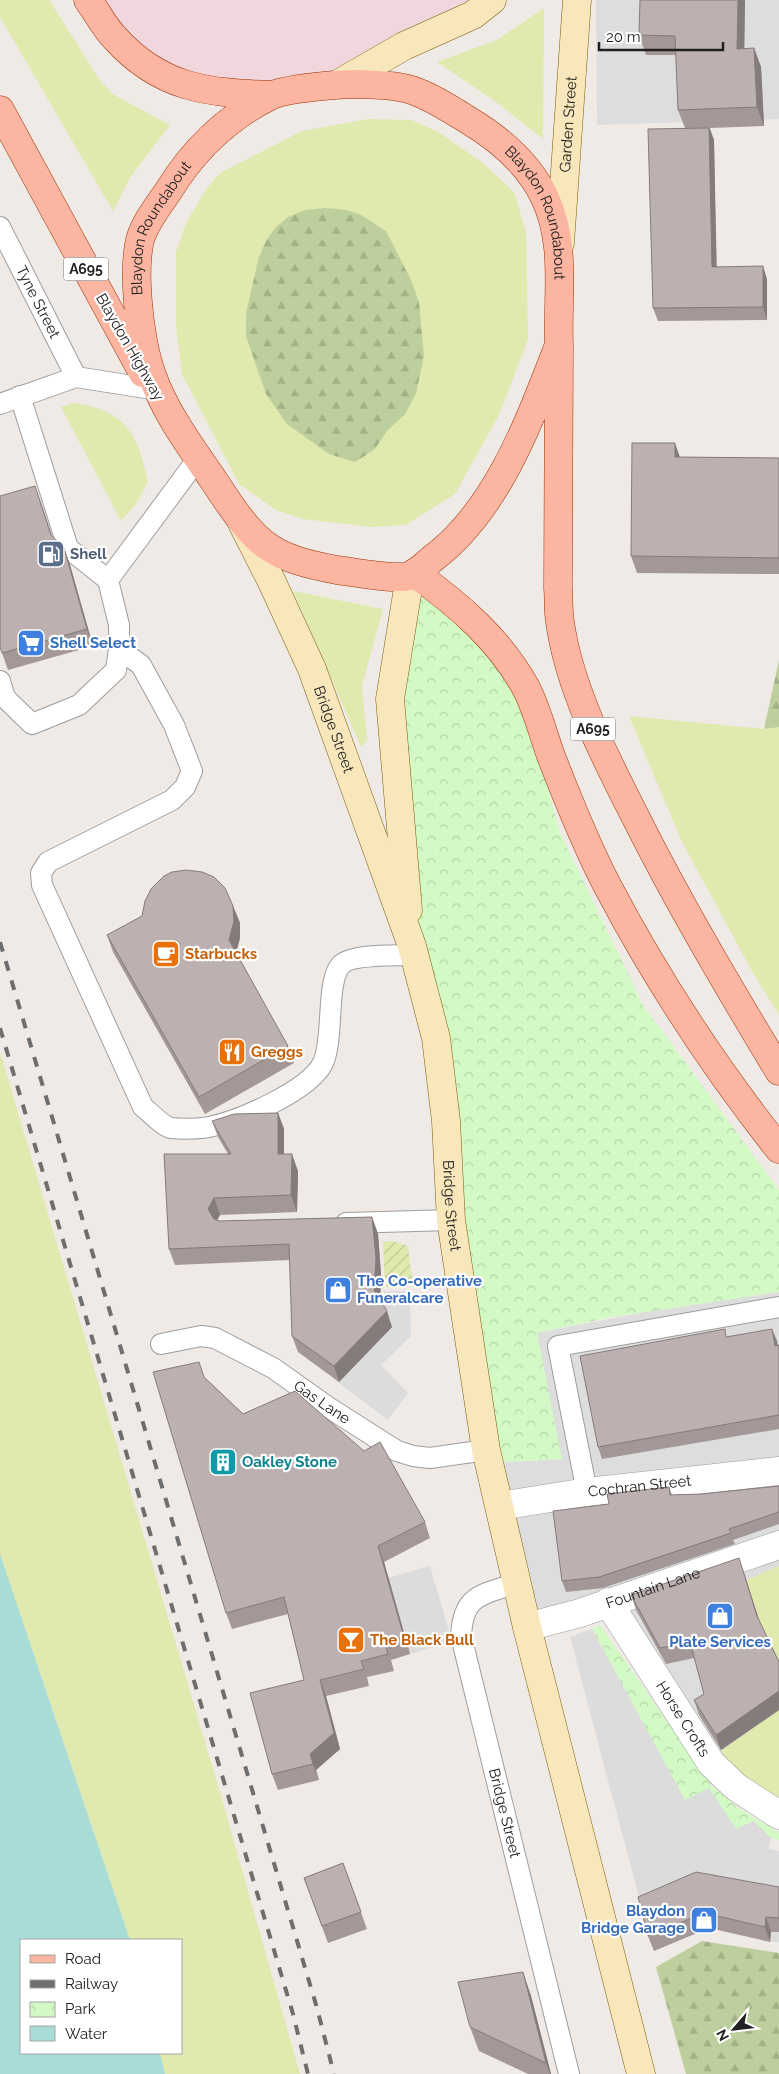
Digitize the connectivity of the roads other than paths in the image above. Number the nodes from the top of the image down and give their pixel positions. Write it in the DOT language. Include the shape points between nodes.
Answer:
graph roads {
  1 [pos="88,0"];
  2 [pos="492,0"];
  3 [pos="576,0"];
  4 [pos="338,84"];
  5 [pos="271,95"];
  6 [pos="0,110"];
  7 [pos="0,227"];
  8 [pos="560,248"];
  9 [pos="559,345"];
  10 [pos="76,377"];
  11 [pos="152,389"];
  12 [pos="20,396"];
  13 [pos="0,404"];
  14 [pos="177,424"];
  15 [pos="199,458"];
  16 [pos="240,520"];
  17 [pos="412,574"];
  18 [pos="108,580"];
  19 [pos="119,650"];
  20 [pos="0,681"];
  21 [pos="413,950"];
  22 [pos="779,1071"];
  23 [pos="779,1149"];
  24 [pos="452,1220"];
  25 [pos="330,1223"];
  26 [pos="779,1307"];
  27 [pos="161,1344"];
  28 [pos="486,1450"];
  29 [pos="779,1471"];
  30 [pos="588,1492"];
  31 [pos="500,1506"];
  32 [pos="779,1545"];
  33 [pos="517,1583"];
  34 [pos="608,1602"];
  35 [pos="529,1634"];
  36 [pos="779,1815"];
  37 [pos="569,2074"];
  38 [pos="641,2074"];
  1 -- 5 [label="main road" via="121,44 142,64 174,82 222,94"];
  2 -- 4 [label="main road" via="473,15 404,46"];
  3 -- 8 [label="main road, Garden Street"];
  4 -- 5 [label="main road, Blaydon Roundabout"];
  4 -- 8 [label="main road, Blaydon Roundabout" via="381,85 416,92 484,130 521,162 539,187 551,214"];
  5 -- 14 [label="main road, Blaydon Roundabout" via="220,130 198,150 180,171 144,228 140,241 140,314 148,360 156,384"];
  6 -- 11 [label="main road, Blaydon Highway / A695"];
  7 -- 10 [label="lane, Tyne Street"];
  8 -- 9 [label="main road, Blaydon Roundabout"];
  9 -- 17 [label="main road, Blaydon Roundabout" via="524,434 485,500 468,526 447,548"];
  9 -- 22 [label="main road, A695" via="558,588 560,622 570,665 592,728 658,864"];
  10 -- 11 [label="lane"];
  10 -- 12 [label="lane"];
  11 -- 14 [label="main road, Blaydon Highway / A695"];
  12 -- 13 [label="lane"];
  12 -- 18 [label="lane" via="68,548"];
  14 -- 15 [label="main road, Blaydon Roundabout"];
  15 -- 16 [label="main road, Blaydon Roundabout"];
  15 -- 18 [label="lane"];
  16 -- 17 [label="main road, Blaydon Roundabout" via="269,550 285,557 355,573"];
  16 -- 21 [label="main road, Bridge Street" via="312,669"];
  17 -- 21 [label="main road, Bridge Street" via="390,699"];
  17 -- 23 [label="main road" via="450,598 478,624 496,644 526,689 568,800 612,894 676,1007 735,1094"];
  18 -- 19 [label="lane" via="119,625"];
  19 -- 20 [label="lane" via="116,670 79,705 32,724 5,698"];
  19 -- 21 [label="lane" via="141,665 174,726 192,771 185,787 172,800 48,862 41,872 42,885 143,1108 169,1128 208,1128 264,1107 300,1088 323,1063 335,977 340,965 351,958"];
  21 -- 24 [label="main road, Bridge Street" via="436,1038 446,1121"];
  24 -- 25 [label="lane"];
  24 -- 28 [label="main road, Bridge Street"];
  26 -- 30 [label="lane" via="558,1346"];
  27 -- 28 [label="lane, Gas Lane" via="200,1336 215,1338 273,1368 335,1412 397,1451 412,1456 430,1458"];
  28 -- 31 [label="main road, Bridge Street"];
  29 -- 30 [label="street, Cochran Street"];
  30 -- 31 [label="street, Cochran Street"];
  31 -- 33 [label="main road, Bridge Street"];
  32 -- 34 [label="street, Fountain Lane"];
  33 -- 35 [label="main road, Bridge Street"];
  33 -- 37 [label="lane, Bridge Street" via="478,1597 469,1605 462,1617 461,1636"];
  34 -- 35 [label="street, Fountain Lane"];
  34 -- 36 [label="street, Horse Crofts" via="711,1764 736,1787"];
  35 -- 38 [label="main road, Bridge Street"];
}
